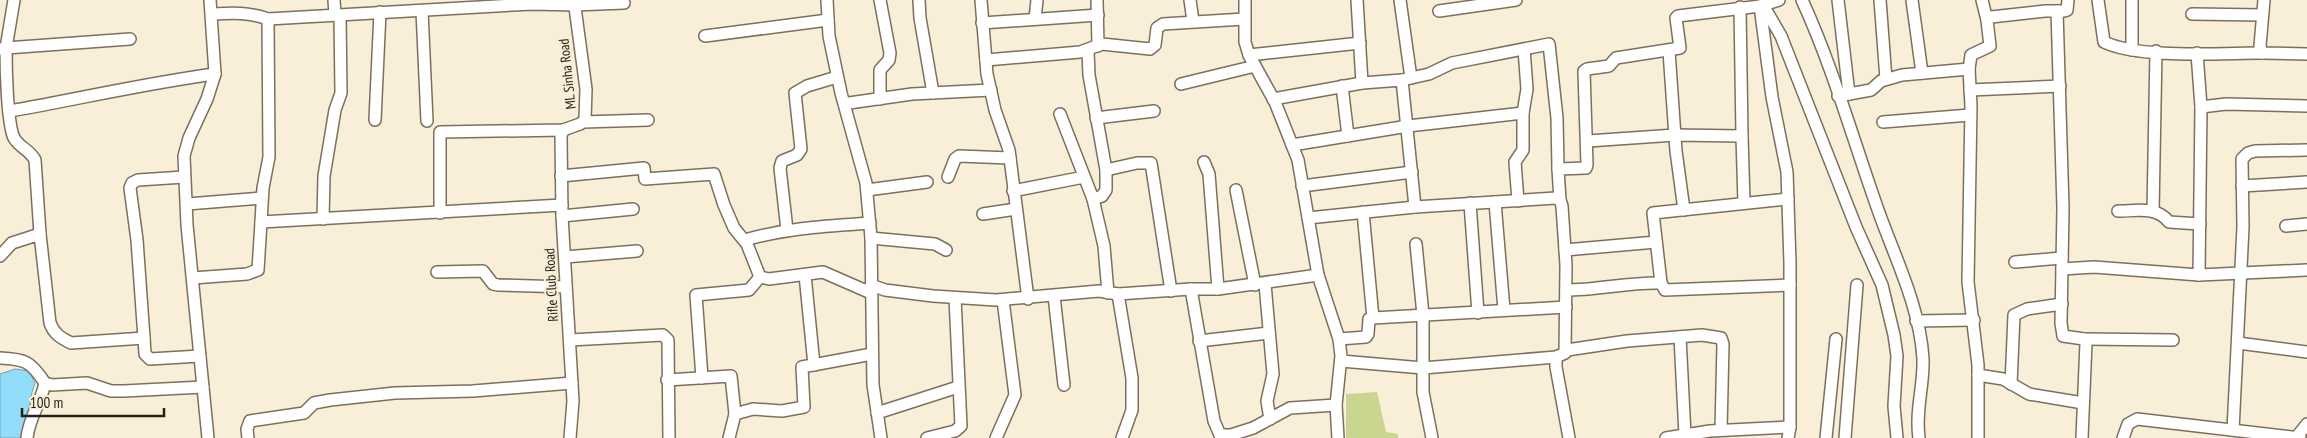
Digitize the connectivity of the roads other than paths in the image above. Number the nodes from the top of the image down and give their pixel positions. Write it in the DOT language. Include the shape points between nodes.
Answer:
graph roads {
  1 [pos="14,0"];
  2 [pos="210,0"];
  3 [pos="334,0"];
  4 [pos="827,0"];
  5 [pos="880,0"];
  6 [pos="919,0"];
  7 [pos="981,0"];
  8 [pos="1037,0"];
  9 [pos="1097,0"];
  10 [pos="1190,0"];
  11 [pos="1245,0"];
  12 [pos="1357,0"];
  13 [pos="1400,0"];
  14 [pos="1516,0"];
  15 [pos="1802,0"];
  16 [pos="1838,0"];
  17 [pos="1880,0"];
  18 [pos="1912,0"];
  19 [pos="1982,0"];
  20 [pos="2068,0"];
  21 [pos="2098,0"];
  22 [pos="2132,0"];
  23 [pos="2264,0"];
  24 [pos="575,3"];
  25 [pos="624,3"];
  26 [pos="452,4"];
  27 [pos="1768,4"];
  28 [pos="1743,5"];
  29 [pos="422,11"];
  30 [pos="1439,11"];
  31 [pos="2057,11"];
  32 [pos="380,12"];
  33 [pos="212,14"];
  34 [pos="2192,14"];
  35 [pos="337,15"];
  36 [pos="1098,15"];
  37 [pos="2262,15"];
  38 [pos="268,19"];
  39 [pos="1035,19"];
  40 [pos="1244,19"];
  41 [pos="828,20"];
  42 [pos="1986,20"];
  43 [pos="1193,21"];
  44 [pos="982,23"];
  45 [pos="705,36"];
  46 [pos="130,39"];
  47 [pos="1360,42"];
  48 [pos="1093,48"];
  49 [pos="3,49"];
  50 [pos="1524,49"];
  51 [pos="2132,50"];
  52 [pos="1670,51"];
  53 [pos="2156,51"];
  54 [pos="2197,53"];
  55 [pos="2262,53"];
  56 [pos="2307,54"];
  57 [pos="1249,55"];
  58 [pos="986,60"];
  59 [pos="1255,66"];
  60 [pos="1969,69"];
  61 [pos="1922,73"];
  62 [pos="215,74"];
  63 [pos="837,77"];
  64 [pos="1406,79"];
  65 [pos="1886,79"];
  66 [pos="1362,83"];
  67 [pos="1181,84"];
  68 [pos="1342,86"];
  69 [pos="2060,86"];
  70 [pos="991,90"];
  71 [pos="1970,90"];
  72 [pos="933,93"];
  73 [pos="1844,95"];
  74 [pos="880,98"];
  75 [pos="1273,99"];
  76 [pos="849,103"];
  77 [pos="2307,106"];
  78 [pos="2201,107"];
  79 [pos="10,111"];
  80 [pos="1154,111"];
  81 [pos="1523,113"];
  82 [pos="1060,114"];
  83 [pos="1970,115"];
  84 [pos="1096,118"];
  85 [pos="375,120"];
  86 [pos="648,120"];
  87 [pos="427,121"];
  88 [pos="583,122"];
  89 [pos="1883,122"];
  90 [pos="1408,126"];
  91 [pos="563,130"];
  92 [pos="1675,135"];
  93 [pos="1348,136"];
  94 [pos="1742,136"];
  95 [pos="1588,141"];
  96 [pos="1292,145"];
  97 [pos="2307,150"];
  98 [pos="1010,158"];
  99 [pos="1204,162"];
  100 [pos="1558,169"];
  101 [pos="1106,170"];
  102 [pos="1412,172"];
  103 [pos="561,176"];
  104 [pos="184,177"];
  105 [pos="948,177"];
  106 [pos="1084,177"];
  107 [pos="927,182"];
  108 [pos="2307,182"];
  109 [pos="1302,186"];
  110 [pos="2242,186"];
  111 [pos="867,190"];
  112 [pos="1236,190"];
  113 [pos="1013,191"];
  114 [pos="262,198"];
  115 [pos="1093,199"];
  116 [pos="1788,199"];
  117 [pos="1560,200"];
  118 [pos="1518,201"];
  119 [pos="1494,202"];
  120 [pos="1744,203"];
  121 [pos="186,204"];
  122 [pos="1470,204"];
  123 [pos="1415,207"];
  124 [pos="1016,208"];
  125 [pos="633,209"];
  126 [pos="562,210"];
  127 [pos="1684,210"];
  128 [pos="2118,211"];
  129 [pos="1362,212"];
  130 [pos="2153,212"];
  131 [pos="440,213"];
  132 [pos="983,214"];
  133 [pos="1308,218"];
  134 [pos="323,219"];
  135 [pos="261,222"];
  136 [pos="870,223"];
  137 [pos="2200,224"];
  138 [pos="2307,224"];
  139 [pos="2286,226"];
  140 [pos="788,230"];
  141 [pos="40,234"];
  142 [pos="871,238"];
  143 [pos="745,240"];
  144 [pos="1656,242"];
  145 [pos="1416,244"];
  146 [pos="946,250"];
  147 [pos="1565,250"];
  148 [pos="637,251"];
  149 [pos="0,256"];
  150 [pos="565,257"];
  151 [pos="2015,262"];
  152 [pos="2062,264"];
  153 [pos="2307,270"];
  154 [pos="437,272"];
  155 [pos="2240,274"];
  156 [pos="805,275"];
  157 [pos="1318,275"];
  158 [pos="2199,275"];
  159 [pos="760,277"];
  160 [pos="193,278"];
  161 [pos="1661,283"];
  162 [pos="1260,284"];
  163 [pos="1790,285"];
  164 [pos="1857,285"];
  165 [pos="566,287"];
  166 [pos="871,289"];
  167 [pos="1191,289"];
  168 [pos="1218,289"];
  169 [pos="1566,290"];
  170 [pos="1171,291"];
  171 [pos="1113,294"];
  172 [pos="1054,296"];
  173 [pos="955,298"];
  174 [pos="1028,299"];
  175 [pos="1003,300"];
  176 [pos="2062,304"];
  177 [pos="1566,307"];
  178 [pos="1504,310"];
  179 [pos="1478,312"];
  180 [pos="1424,315"];
  181 [pos="1373,318"];
  182 [pos="1974,320"];
  183 [pos="1916,321"];
  184 [pos="1269,333"];
  185 [pos="1680,337"];
  186 [pos="144,338"];
  187 [pos="1339,339"];
  188 [pos="1836,339"];
  189 [pos="2084,339"];
  190 [pos="570,340"];
  191 [pos="2173,340"];
  192 [pos="1199,341"];
  193 [pos="2238,343"];
  194 [pos="1567,350"];
  195 [pos="2307,352"];
  196 [pos="872,354"];
  197 [pos="200,356"];
  198 [pos="1556,357"];
  199 [pos="0,358"];
  200 [pos="1341,360"];
  201 [pos="814,365"];
  202 [pos="1423,368"];
  203 [pos="1978,374"];
  204 [pos="702,378"];
  205 [pos="667,380"];
  206 [pos="45,383"];
  207 [pos="572,383"];
  208 [pos="2011,384"];
  209 [pos="1064,385"];
  210 [pos="203,386"];
  211 [pos="958,387"];
  212 [pos="2083,404"];
  213 [pos="1336,405"];
  214 [pos="877,413"];
  215 [pos="735,414"];
  216 [pos="1270,419"];
  217 [pos="2307,424"];
  218 [pos="2187,426"];
  219 [pos="1727,433"];
  220 [pos="1789,433"];
  221 [pos="2236,433"];
  222 [pos="1245,434"];
  223 [pos="1685,435"];
  224 [pos="1220,436"];
  225 [pos="27,438"];
  226 [pos="208,438"];
  227 [pos="248,438"];
  228 [pos="570,438"];
  229 [pos="669,438"];
  230 [pos="729,438"];
  231 [pos="881,438"];
  232 [pos="927,438"];
  233 [pos="996,438"];
  234 [pos="1122,438"];
  235 [pos="1338,438"];
  236 [pos="1432,438"];
  237 [pos="1569,438"];
  238 [pos="1666,438"];
  239 [pos="1826,438"];
  240 [pos="1845,438"];
  241 [pos="1897,438"];
  242 [pos="1919,438"];
  243 [pos="1978,438"];
  244 [pos="2082,438"];
  245 [pos="2123,438"];
  246 [pos="2186,438"];
  247 [pos="2296,438"];
  248 [pos="2300,438"];
  1 -- 49 [label="street"];
  2 -- 33 [label="street"];
  3 -- 35 [label="street"];
  4 -- 41 [label="street"];
  5 -- 74 [label="street" via="890,53 889,60 880,70"];
  6 -- 72 [label="street"];
  7 -- 44 [label="street"];
  8 -- 39 [label="street"];
  9 -- 36 [label="street"];
  10 -- 43 [label="street"];
  11 -- 40 [label="street"];
  12 -- 47 [label="street"];
  13 -- 64 [label="street"];
  14 -- 30 [label="street"];
  15 -- 73 [label="street"];
  16 -- 73 [label="street"];
  17 -- 65 [label="street"];
  18 -- 61 [label="street"];
  19 -- 42 [label="street"];
  20 -- 31 [label="street" via="2067,10"];
  21 -- 51 [label="street" via="2104,42 2119,49"];
  22 -- 51 [label="street"];
  23 -- 37 [label="street"];
  24 -- 25 [label="street"];
  24 -- 26 [label="street"];
  24 -- 88 [label="street, ML Sinha Road" via="586,89 587,114"];
  26 -- 29 [label="street"];
  27 -- 28 [label="street"];
  27 -- 116 [label="street" via="1772,97 1787,172"];
  27 -- 241 [label="street" via="1882,285 1897,356 1894,406"];
  28 -- 52 [label="street" via="1678,16 1680,48"];
  28 -- 94 [label="street"];
  29 -- 32 [label="street"];
  29 -- 87 [label="street"];
  31 -- 42 [label="street"];
  31 -- 69 [label="street"];
  32 -- 35 [label="street"];
  32 -- 85 [label="street"];
  33 -- 38 [label="street" via="240,12"];
  33 -- 62 [label="street"];
  34 -- 37 [label="street"];
  35 -- 38 [label="street"];
  35 -- 134 [label="street" via="341,93 324,176"];
  36 -- 39 [label="street"];
  36 -- 48 [label="street"];
  37 -- 55 [label="street"];
  38 -- 114 [label="street" via="269,157"];
  39 -- 44 [label="street"];
  40 -- 43 [label="street"];
  40 -- 57 [label="street"];
  41 -- 45 [label="street"];
  41 -- 63 [label="street"];
  42 -- 60 [label="street" via="1990,46 1971,55"];
  43 -- 48 [label="street" via="1158,26 1155,46 1150,49 1111,44"];
  44 -- 58 [label="street"];
  46 -- 49 [label="street"];
  47 -- 57 [label="street"];
  47 -- 66 [label="street"];
  48 -- 58 [label="street"];
  48 -- 84 [label="street"];
  49 -- 79 [label="street"];
  50 -- 64 [label="street" via="1452,63 1435,72"];
  50 -- 81 [label="street" via="1526,89"];
  50 -- 100 [label="street" via="1550,44"];
  51 -- 53 [label="street"];
  52 -- 92 [label="street"];
  52 -- 95 [label="street" via="1616,58 1609,66 1586,68"];
  53 -- 54 [label="street"];
  53 -- 130 [label="street"];
  54 -- 55 [label="street"];
  54 -- 78 [label="street"];
  55 -- 56 [label="street"];
  57 -- 59 [label="street"];
  58 -- 70 [label="street"];
  59 -- 67 [label="street"];
  59 -- 75 [label="street"];
  60 -- 61 [label="street"];
  60 -- 71 [label="street"];
  61 -- 65 [label="street"];
  62 -- 79 [label="street" via="152,82"];
  62 -- 104 [label="street" via="189,138 184,156"];
  63 -- 111 [label="street"];
  63 -- 140 [label="street" via="806,86 795,94 801,149 797,155 782,161 780,168"];
  64 -- 66 [label="street"];
  64 -- 90 [label="street"];
  65 -- 73 [label="street" via="1871,90"];
  66 -- 68 [label="street"];
  68 -- 75 [label="street"];
  68 -- 93 [label="street"];
  69 -- 71 [label="street"];
  69 -- 152 [label="street"];
  70 -- 72 [label="street"];
  70 -- 98 [label="street"];
  71 -- 83 [label="street"];
  72 -- 74 [label="street"];
  73 -- 183 [label="street"];
  74 -- 76 [label="street"];
  75 -- 96 [label="street"];
  77 -- 78 [label="street" via="2226,104"];
  78 -- 137 [label="street"];
  79 -- 141 [label="street" via="14,137 34,160"];
  80 -- 84 [label="street"];
  81 -- 90 [label="street"];
  81 -- 118 [label="street" via="1523,150 1515,162"];
  82 -- 106 [label="street"];
  83 -- 89 [label="street"];
  83 -- 182 [label="street" via="1968,282"];
  84 -- 101 [label="street"];
  86 -- 88 [label="street"];
  88 -- 91 [label="street, ML Sinha Road"];
  90 -- 93 [label="street"];
  90 -- 102 [label="street"];
  91 -- 103 [label="street, Rifle Club Road" via="560,136"];
  91 -- 131 [label="street" via="440,132"];
  92 -- 94 [label="street"];
  92 -- 95 [label="street"];
  92 -- 127 [label="street"];
  93 -- 96 [label="street"];
  94 -- 120 [label="street"];
  95 -- 100 [label="street" via="1586,168"];
  96 -- 109 [label="street"];
  97 -- 110 [label="street" via="2248,153 2242,159"];
  98 -- 105 [label="street" via="959,156"];
  98 -- 113 [label="street"];
  99 -- 168 [label="street" via="1210,174"];
  100 -- 117 [label="street"];
  101 -- 115 [label="street" via="1106,190 1102,196"];
  101 -- 170 [label="street" via="1151,163"];
  102 -- 109 [label="street"];
  102 -- 123 [label="street"];
  103 -- 126 [label="street, Rifle Club Road"];
  103 -- 143 [label="street" via="644,168 645,178 714,174 734,228"];
  104 -- 121 [label="street"];
  104 -- 186 [label="street" via="138,180 130,188"];
  106 -- 113 [label="street"];
  106 -- 115 [label="street"];
  107 -- 111 [label="street"];
  108 -- 110 [label="street"];
  109 -- 133 [label="street"];
  110 -- 155 [label="street"];
  111 -- 136 [label="street"];
  112 -- 162 [label="street"];
  113 -- 124 [label="street"];
  114 -- 121 [label="street"];
  114 -- 135 [label="street"];
  115 -- 171 [label="street"];
  116 -- 120 [label="street"];
  116 -- 163 [label="street"];
  117 -- 118 [label="street"];
  117 -- 147 [label="street"];
  118 -- 119 [label="street"];
  119 -- 122 [label="street"];
  119 -- 178 [label="street"];
  120 -- 127 [label="street"];
  121 -- 160 [label="street"];
  122 -- 123 [label="street"];
  122 -- 179 [label="street"];
  123 -- 129 [label="street"];
  124 -- 132 [label="street"];
  124 -- 174 [label="street"];
  125 -- 126 [label="street"];
  126 -- 131 [label="street"];
  126 -- 150 [label="street, Rifle Club Road"];
  127 -- 144 [label="street" via="1653,212"];
  128 -- 130 [label="street"];
  129 -- 133 [label="street"];
  129 -- 181 [label="street"];
  130 -- 137 [label="street" via="2160,213 2169,222"];
  131 -- 134 [label="street"];
  133 -- 157 [label="street"];
  134 -- 135 [label="street"];
  135 -- 160 [label="street" via="258,270 247,274"];
  136 -- 140 [label="street"];
  136 -- 142 [label="street"];
  137 -- 158 [label="street"];
  138 -- 139 [label="street"];
  140 -- 143 [label="street"];
  141 -- 149 [label="street" via="12,243"];
  141 -- 186 [label="street" via="53,331 71,343"];
  142 -- 146 [label="street" via="935,244"];
  142 -- 166 [label="street"];
  143 -- 159 [label="street"];
  144 -- 147 [label="street"];
  144 -- 161 [label="street"];
  145 -- 180 [label="street"];
  147 -- 169 [label="street"];
  148 -- 150 [label="street"];
  150 -- 165 [label="street, Rifle Club Road"];
  151 -- 152 [label="street"];
  152 -- 158 [label="street"];
  152 -- 176 [label="street"];
  153 -- 155 [label="street"];
  154 -- 165 [label="street" via="482,272 498,285"];
  155 -- 158 [label="street"];
  155 -- 193 [label="street"];
  156 -- 159 [label="street"];
  156 -- 166 [label="street" via="823,272"];
  156 -- 201 [label="street"];
  157 -- 162 [label="street"];
  157 -- 187 [label="street"];
  159 -- 204 [label="street" via="750,290 696,295"];
  160 -- 197 [label="street"];
  161 -- 163 [label="street" via="1666,290"];
  161 -- 169 [label="street" via="1639,282 1593,290"];
  162 -- 168 [label="street"];
  162 -- 184 [label="street"];
  163 -- 220 [label="street"];
  164 -- 240 [label="street"];
  165 -- 190 [label="street, Rifle Club Road"];
  166 -- 173 [label="street"];
  166 -- 196 [label="street"];
  167 -- 168 [label="street"];
  167 -- 170 [label="street"];
  167 -- 192 [label="street"];
  169 -- 177 [label="street"];
  170 -- 171 [label="street"];
  171 -- 172 [label="street" via="1079,292"];
  171 -- 234 [label="street" via="1132,378 1132,410"];
  172 -- 174 [label="street"];
  172 -- 209 [label="street"];
  173 -- 175 [label="street"];
  173 -- 211 [label="street"];
  174 -- 175 [label="street"];
  175 -- 233 [label="street" via="1015,394"];
  176 -- 189 [label="street" via="2063,336"];
  176 -- 208 [label="street" via="2027,309 2014,315"];
  177 -- 178 [label="street"];
  177 -- 194 [label="street"];
  178 -- 179 [label="street"];
  179 -- 180 [label="street"];
  180 -- 181 [label="street"];
  180 -- 202 [label="street"];
  181 -- 187 [label="street" via="1369,319 1366,337"];
  182 -- 183 [label="street"];
  182 -- 203 [label="street"];
  183 -- 242 [label="street" via="1923,359 1916,418"];
  184 -- 192 [label="street"];
  184 -- 216 [label="street" via="1273,374 1267,401"];
  185 -- 194 [label="street"];
  185 -- 219 [label="street" via="1715,335 1723,344"];
  185 -- 223 [label="street"];
  186 -- 197 [label="street" via="145,354 150,359"];
  187 -- 200 [label="street"];
  188 -- 239 [label="street"];
  189 -- 191 [label="street"];
  189 -- 212 [label="street"];
  190 -- 205 [label="street" via="663,335 668,340"];
  190 -- 207 [label="street, Rifle Club Road"];
  192 -- 224 [label="street" via="1214,421"];
  193 -- 195 [label="street"];
  193 -- 221 [label="street"];
  194 -- 198 [label="street"];
  196 -- 201 [label="street"];
  196 -- 214 [label="street"];
  197 -- 210 [label="street"];
  198 -- 202 [label="street"];
  198 -- 237 [label="street"];
  199 -- 206 [label="street" via="29,363"];
  200 -- 202 [label="street"];
  200 -- 213 [label="street"];
  201 -- 215 [label="street" via="802,367 804,407 782,412 753,409"];
  202 -- 236 [label="street" via="1423,392"];
  203 -- 208 [label="street" via="1994,376"];
  203 -- 243 [label="street"];
  204 -- 205 [label="street"];
  204 -- 215 [label="street" via="731,376"];
  205 -- 229 [label="street"];
  206 -- 210 [label="street" via="87,383 124,392"];
  206 -- 225 [label="street" via="31,416"];
  207 -- 227 [label="street" via="395,393 317,402 304,412 250,421"];
  207 -- 228 [label="street, Rifle Club Road"];
  208 -- 212 [label="street" via="2029,394"];
  210 -- 226 [label="street"];
  211 -- 214 [label="street"];
  211 -- 232 [label="street" via="961,426 955,431"];
  212 -- 244 [label="street"];
  213 -- 216 [label="street" via="1290,408"];
  213 -- 235 [label="street"];
  214 -- 231 [label="street"];
  215 -- 230 [label="street"];
  216 -- 222 [label="street"];
  217 -- 247 [label="street"];
  218 -- 221 [label="street"];
  218 -- 245 [label="street" via="2137,419 2128,424"];
  218 -- 246 [label="street"];
  219 -- 220 [label="street"];
  219 -- 223 [label="street"];
  221 -- 247 [label="street"];
  222 -- 224 [label="street"];
  223 -- 238 [label="street"];
  247 -- 248 [label="street"];
}
